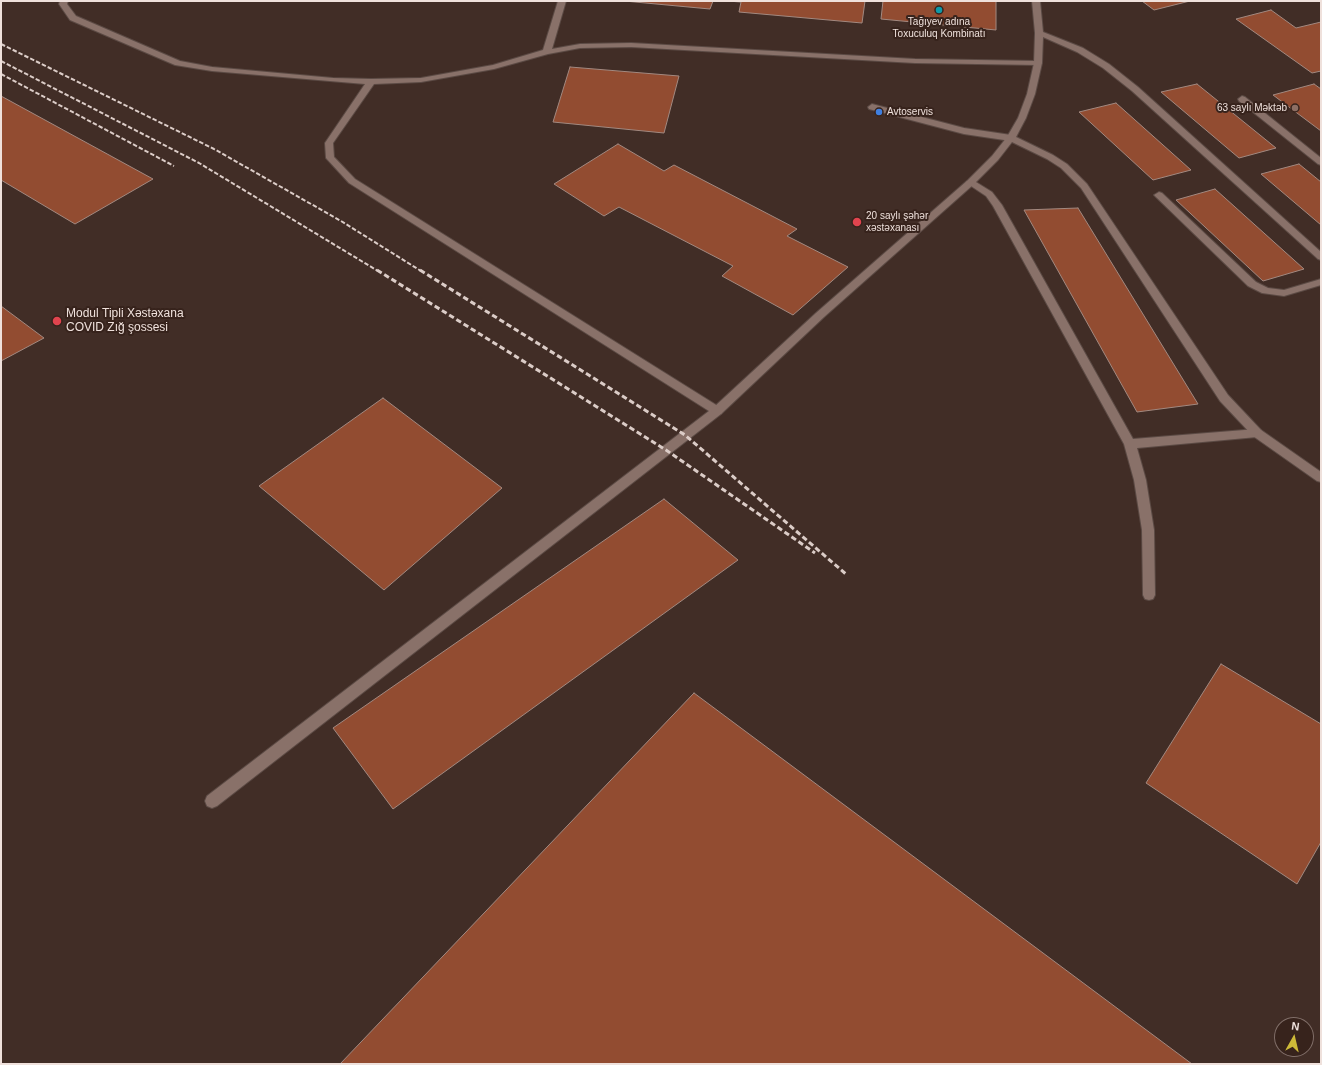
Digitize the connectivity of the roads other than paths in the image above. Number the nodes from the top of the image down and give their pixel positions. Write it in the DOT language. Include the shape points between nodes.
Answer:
graph roads {
  1 [pos="64,1"];
  2 [pos="562,1"];
  3 [pos="1036,1"];
  4 [pos="1039,33"];
  5 [pos="547,52"];
  6 [pos="1038,62"];
  7 [pos="371,82"];
  8 [pos="1242,99"];
  9 [pos="872,107"];
  10 [pos="1011,138"];
  11 [pos="1321,162"];
  12 [pos="971,182"];
  13 [pos="1159,195"];
  14 [pos="1321,257"];
  15 [pos="1321,282"];
  16 [pos="717,411"];
  17 [pos="1257,433"];
  18 [pos="1130,444"];
  19 [pos="1321,478"];
  20 [pos="1149,595"];
  21 [pos="212,801"];
  1 -- 7 [label="street" via="63,4 73,18 178,63 212,69"];
  2 -- 5 [label="street"];
  3 -- 4 [label="street"];
  4 -- 6 [label="street"];
  4 -- 14 [label="street" via="1080,50 1136,89"];
  5 -- 6 [label="street" via="580,46 631,45 915,61"];
  5 -- 7 [label="street" via="494,66 421,80"];
  6 -- 10 [label="street" via="1031,94"];
  7 -- 16 [label="street" via="329,143 330,158 352,181"];
  8 -- 11 [label="street"];
  9 -- 10 [label="street" via="964,131"];
  10 -- 12 [label="street"];
  10 -- 17 [label="street" via="1064,166 1084,186 1224,398"];
  12 -- 16 [label="street" via="820,315"];
  12 -- 18 [label="street" via="988,194 997,205"];
  13 -- 15 [label="street" via="1252,284 1266,291 1284,293"];
  16 -- 21 [label="street"];
  17 -- 18 [label="street"];
  17 -- 19 [label="street"];
  18 -- 20 [label="street" via="1140,480 1148,530"];
}
